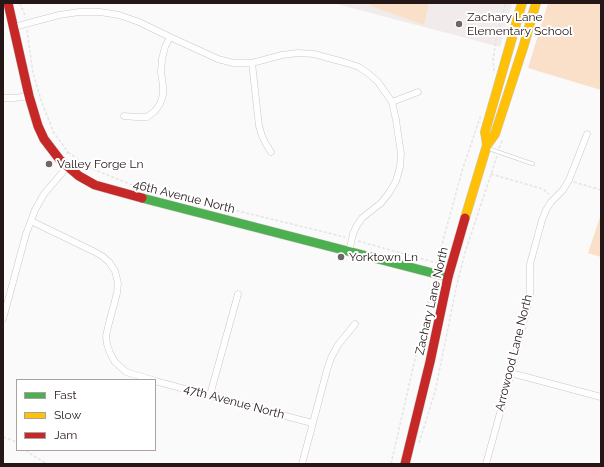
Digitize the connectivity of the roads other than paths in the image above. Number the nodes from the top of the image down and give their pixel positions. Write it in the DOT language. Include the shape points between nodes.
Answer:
graph roads {
  1 [pos="8,3"];
  2 [pos="522,3"];
  3 [pos="536,3"];
  4 [pos="14,27"];
  5 [pos="170,37"];
  6 [pos="252,63"];
  7 [pos="418,92"];
  8 [pos="29,96"];
  9 [pos="3,98"];
  10 [pos="392,102"];
  11 [pos="124,116"];
  12 [pos="588,134"];
  13 [pos="486,146"];
  14 [pos="271,152"];
  15 [pos="63,163"];
  16 [pos="533,164"];
  17 [pos="31,221"];
  18 [pos="349,252"];
  19 [pos="448,277"];
  20 [pos="238,294"];
  21 [pos="3,319"];
  22 [pos="355,324"];
  23 [pos="511,373"];
  24 [pos="150,379"];
  25 [pos="156,381"];
  26 [pos="210,395"];
  27 [pos="601,397"];
  28 [pos="312,423"];
  29 [pos="302,464"];
  30 [pos="405,464"];
  31 [pos="486,464"];
  1 -- 4 [label="street, 46th Avenue North"];
  2 -- 13 [label="street, Zachary Lane North" via="485,132"];
  3 -- 13 [label="street, Zachary Lane North" via="495,134"];
  4 -- 5 [label="street" via="59,15 100,12 139,22"];
  4 -- 8 [label="street, 46th Avenue North"];
  5 -- 6 [label="street" via="218,59 233,63"];
  5 -- 11 [label="street" via="162,59 163,95 160,104 147,117"];
  6 -- 10 [label="street" via="298,53 347,62 359,67 378,82"];
  6 -- 14 [label="street" via="259,126"];
  7 -- 10 [label="street"];
  8 -- 9 [label="street"];
  8 -- 15 [label="street, 46th Avenue North" via="44,139"];
  10 -- 18 [label="street" via="400,154 396,181 381,203 362,218 356,227"];
  12 -- 23 [label="street, Arrowood Lane North" via="569,180 544,215 530,264 530,296"];
  13 -- 16 [label="lane"];
  13 -- 19 [label="street, Zachary Lane North"];
  15 -- 17 [label="street"];
  15 -- 18 [label="street, 46th Avenue North" via="95,185 114,191"];
  17 -- 21 [label="street"];
  17 -- 24 [label="street, 47th Avenue North" via="93,251 109,262 118,282 106,336 110,353 126,372"];
  18 -- 19 [label="street, 46th Avenue North"];
  19 -- 30 [label="street, Zachary Lane North"];
  20 -- 26 [label="street"];
  22 -- 28 [label="street" via="331,358"];
  23 -- 27 [label="street"];
  23 -- 31 [label="street, Arrowood Lane North"];
  25 -- 26 [label="street, 47th Avenue North"];
  26 -- 28 [label="street, 47th Avenue North"];
  28 -- 29 [label="street"];
}
